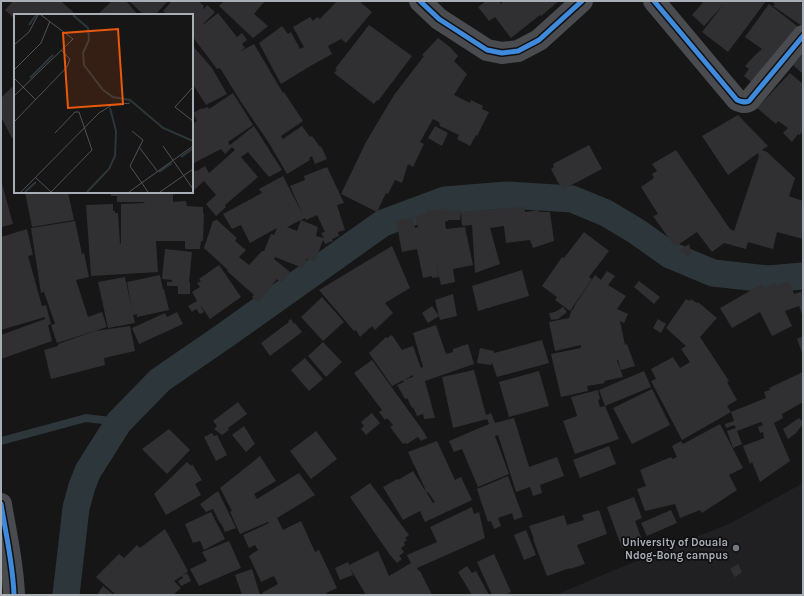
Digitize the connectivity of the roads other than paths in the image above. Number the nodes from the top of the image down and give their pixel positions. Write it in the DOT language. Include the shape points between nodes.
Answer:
graph roads {
  1 [pos="420,1"];
  2 [pos="582,1"];
  3 [pos="654,1"];
  4 [pos="803,36"];
  5 [pos="1,504"];
  6 [pos="14,595"];
  1 -- 2 [label="street" via="439,19 487,50 502,53 518,50 539,40"];
  3 -- 4 [label="street" via="742,102 749,101"];
  5 -- 6 [label="street" via="14,577"];
}
